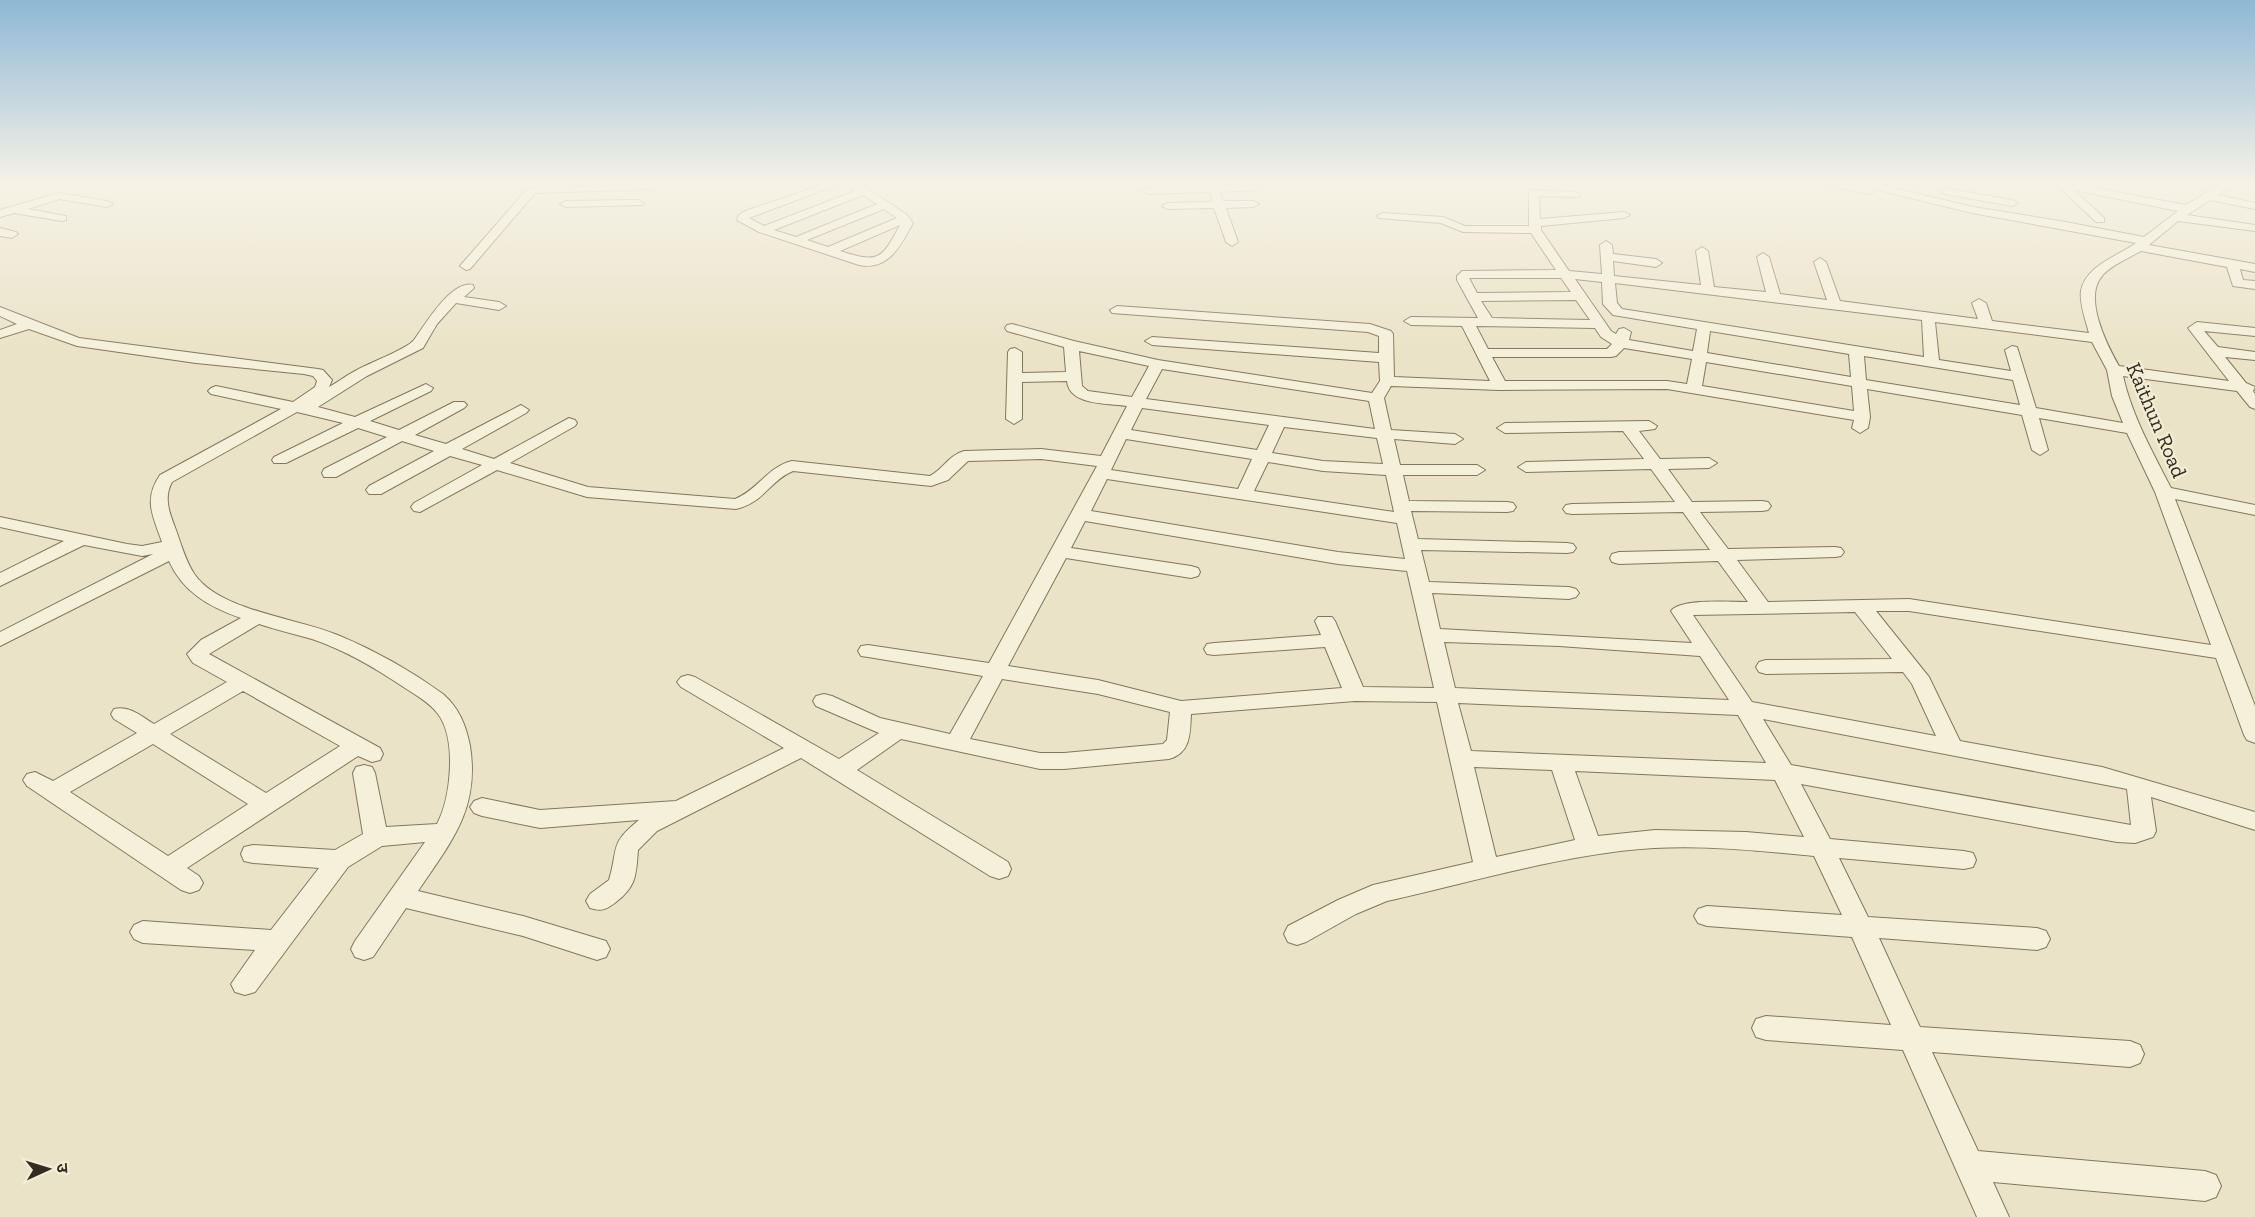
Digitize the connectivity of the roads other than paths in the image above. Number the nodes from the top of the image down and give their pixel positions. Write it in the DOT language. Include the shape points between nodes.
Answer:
graph roads {
  1 [pos="489,240"];
  2 [pos="791,240"];
  3 [pos="798,240"];
  4 [pos="855,240"];
  5 [pos="897,240"];
  6 [pos="1543,240"];
  7 [pos="2139,240"];
  8 [pos="2147,240"];
  9 [pos="795,241"];
  10 [pos="1655,248"];
  11 [pos="1702,250"];
  12 [pos="828,251"];
  13 [pos="1762,257"];
  14 [pos="1820,262"];
  15 [pos="1656,263"];
  16 [pos="2232,264"];
  17 [pos="466,266"];
  18 [pos="2255,268"];
  19 [pos="1564,274"];
  20 [pos="1609,279"];
  21 [pos="1658,284"];
  22 [pos="2255,285"];
  23 [pos="468,288"];
  24 [pos="1708,290"];
  25 [pos="1580,296"];
  26 [pos="1473,297"];
  27 [pos="1774,297"];
  28 [pos="453,299"];
  29 [pos="1979,303"];
  30 [pos="1835,305"];
  31 [pos="499,306"];
  32 [pos="1117,310"];
  33 [pos="0,311"];
  34 [pos="1159,313"];
  35 [pos="1627,315"];
  36 [pos="1928,316"];
  37 [pos="1411,321"];
  38 [pos="1467,322"];
  39 [pos="1487,322"];
  40 [pos="1986,323"];
  41 [pos="1600,324"];
  42 [pos="29,326"];
  43 [pos="1704,327"];
  44 [pos="1012,328"];
  45 [pos="2255,332"];
  46 [pos="0,334"];
  47 [pos="2097,338"];
  48 [pos="1152,341"];
  49 [pos="1621,343"];
  50 [pos="1071,345"];
  51 [pos="2012,350"];
  52 [pos="1856,351"];
  53 [pos="2214,351"];
  54 [pos="1015,352"];
  55 [pos="1483,353"];
  56 [pos="2255,356"];
  57 [pos="1700,357"];
  58 [pos="1387,358"];
  59 [pos="1151,363"];
  60 [pos="1932,363"];
  61 [pos="2114,369"];
  62 [pos="1074,376"];
  63 [pos="2019,377"];
  64 [pos="1015,378"];
  65 [pos="1387,381"];
  66 [pos="1859,383"];
  67 [pos="1500,386"];
  68 [pos="426,388"];
  69 [pos="1694,388"];
  70 [pos="2249,388"];
  71 [pos="216,391"];
  72 [pos="1376,398"];
  73 [pos="1138,400"];
  74 [pos="2255,404"];
  75 [pos="459,405"];
  76 [pos="301,407"];
  77 [pos="521,410"];
  78 [pos="2030,411"];
  79 [pos="1014,419"];
  80 [pos="1279,420"];
  81 [pos="357,423"];
  82 [pos="569,423"];
  83 [pos="1626,426"];
  84 [pos="1649,426"];
  85 [pos="1505,428"];
  86 [pos="2133,429"];
  87 [pos="1121,433"];
  88 [pos="1385,435"];
  89 [pos="399,436"];
  90 [pos="1455,439"];
  91 [pos="447,450"];
  92 [pos="2040,450"];
  93 [pos="1262,457"];
  94 [pos="280,460"];
  95 [pos="941,460"];
  96 [pos="1709,463"];
  97 [pos="1655,464"];
  98 [pos="495,465"];
  99 [pos="1104,467"];
  100 [pos="1526,467"];
  101 [pos="1393,470"];
  102 [pos="1477,470"];
  103 [pos="330,473"];
  104 [pos="922,481"];
  105 [pos="375,490"];
  106 [pos="2164,492"];
  107 [pos="1244,495"];
  108 [pos="1762,506"];
  109 [pos="420,507"];
  110 [pos="1506,507"];
  111 [pos="1688,508"];
  112 [pos="1572,509"];
  113 [pos="2255,510"];
  114 [pos="1402,512"];
  115 [pos="1080,515"];
  116 [pos="0,522"];
  117 [pos="19,526"];
  118 [pos="0,534"];
  119 [pos="82,539"];
  120 [pos="1409,544"];
  121 [pos="174,548"];
  122 [pos="1567,548"];
  123 [pos="1060,552"];
  124 [pos="1836,552"];
  125 [pos="1724,556"];
  126 [pos="1619,558"];
  127 [pos="1414,566"];
  128 [pos="1191,572"];
  129 [pos="0,580"];
  130 [pos="1419,587"];
  131 [pos="1569,593"];
  132 [pos="1860,605"];
  133 [pos="1762,607"];
  134 [pos="258,617"];
  135 [pos="1325,621"];
  136 [pos="1431,635"];
  137 [pos="0,640"];
  138 [pos="1333,640"];
  139 [pos="1214,649"];
  140 [pos="1707,650"];
  141 [pos="868,651"];
  142 [pos="2223,653"];
  143 [pos="1907,665"];
  144 [pos="1766,667"];
  145 [pos="996,670"];
  146 [pos="243,682"];
  147 [pos="688,682"];
  148 [pos="1355,694"];
  149 [pos="1446,695"];
  150 [pos="824,701"];
  151 [pos="1181,708"];
  152 [pos="1744,708"];
  153 [pos="122,714"];
  154 [pos="898,731"];
  155 [pos="153,733"];
  156 [pos="2255,735"];
  157 [pos="957,742"];
  158 [pos="802,748"];
  159 [pos="1952,748"];
  160 [pos="364,758"];
  161 [pos="1461,759"];
  162 [pos="1561,762"];
  163 [pos="840,770"];
  164 [pos="1782,772"];
  165 [pos="2138,784"];
  166 [pos="267,805"];
  167 [pos="482,807"];
  168 [pos="678,808"];
  169 [pos="2255,821"];
  170 [pos="445,833"];
  171 [pos="376,838"];
  172 [pos="1589,846"];
  173 [pos="1819,846"];
  174 [pos="254,854"];
  175 [pos="339,860"];
  176 [pos="1964,860"];
  177 [pos="169,867"];
  178 [pos="999,869"];
  179 [pos="1487,869"];
  180 [pos="190,883"];
  181 [pos="400,897"];
  182 [pos="599,901"];
  183 [pos="1707,916"];
  184 [pos="1859,927"];
  185 [pos="143,932"];
  186 [pos="1297,934"];
  187 [pos="2037,939"];
  188 [pos="277,941"];
  189 [pos="364,949"];
  190 [pos="597,950"];
  191 [pos="245,984"];
  192 [pos="1766,1029"];
  193 [pos="1910,1038"];
  194 [pos="2130,1053"];
  195 [pos="1969,1165"];
  196 [pos="2205,1186"];
  197 [pos="1993,1217"];
  1 -- 17 [label="street"];
  2 -- 9 [label="street"];
  3 -- 9 [label="street"];
  4 -- 12 [label="street"];
  5 -- 12 [label="street" via="890,252 875,262"];
  6 -- 19 [label="street"];
  7 -- 47 [label="street, Kaithun Road" via="2090,282 2088,299"];
  8 -- 16 [label="street"];
  9 -- 12 [label="street"];
  10 -- 15 [label="street"];
  11 -- 24 [label="street"];
  13 -- 27 [label="street"];
  14 -- 30 [label="street"];
  15 -- 20 [label="street" via="1607,251"];
  15 -- 21 [label="street"];
  16 -- 18 [label="street"];
  16 -- 22 [label="street" via="2238,283"];
  19 -- 20 [label="street"];
  19 -- 25 [label="street"];
  19 -- 26 [label="street" via="1466,274 1463,280"];
  20 -- 21 [label="street"];
  20 -- 35 [label="street" via="1612,309"];
  21 -- 24 [label="street"];
  23 -- 28 [label="street"];
  24 -- 27 [label="street"];
  25 -- 26 [label="street"];
  25 -- 41 [label="street"];
  26 -- 39 [label="street"];
  27 -- 30 [label="street"];
  28 -- 31 [label="street"];
  28 -- 76 [label="street" via="431,322 418,345"];
  29 -- 40 [label="street"];
  30 -- 36 [label="street"];
  32 -- 34 [label="street"];
  33 -- 42 [label="street"];
  34 -- 48 [label="street"];
  34 -- 58 [label="street" via="1381,330 1388,337"];
  35 -- 43 [label="street"];
  35 -- 49 [label="street"];
  36 -- 40 [label="street"];
  36 -- 60 [label="street"];
  37 -- 38 [label="street"];
  38 -- 39 [label="street"];
  38 -- 55 [label="street"];
  39 -- 41 [label="street"];
  40 -- 47 [label="street"];
  41 -- 49 [label="street" via="1606,334"];
  42 -- 46 [label="street"];
  42 -- 76 [label="street" via="58,337 118,349 318,373 325,380 321,389"];
  43 -- 52 [label="street"];
  43 -- 57 [label="street"];
  44 -- 50 [label="street"];
  45 -- 53 [label="street" via="2196,326"];
  47 -- 61 [label="street, Kaithun Road"];
  48 -- 58 [label="street"];
  48 -- 59 [label="street"];
  49 -- 55 [label="street" via="1611,353"];
  49 -- 57 [label="street"];
  50 -- 59 [label="street"];
  50 -- 62 [label="street"];
  51 -- 63 [label="street"];
  52 -- 60 [label="street"];
  52 -- 66 [label="street"];
  53 -- 56 [label="street"];
  53 -- 70 [label="street"];
  54 -- 64 [label="street"];
  55 -- 67 [label="street"];
  57 -- 66 [label="street"];
  57 -- 69 [label="street"];
  58 -- 65 [label="street"];
  59 -- 72 [label="street"];
  59 -- 73 [label="street"];
  60 -- 63 [label="street"];
  61 -- 70 [label="street"];
  61 -- 86 [label="street, Kaithun Road"];
  62 -- 64 [label="street"];
  62 -- 73 [label="street" via="1076,390 1083,395"];
  63 -- 78 [label="street"];
  64 -- 79 [label="street"];
  65 -- 67 [label="street"];
  65 -- 72 [label="street"];
  66 -- 69 [label="street" via="1861,422"];
  66 -- 78 [label="street"];
  67 -- 69 [label="street"];
  68 -- 81 [label="street"];
  70 -- 74 [label="street"];
  71 -- 76 [label="street"];
  72 -- 88 [label="street"];
  73 -- 80 [label="street"];
  73 -- 87 [label="street"];
  75 -- 89 [label="street"];
  76 -- 81 [label="street"];
  76 -- 121 [label="street" via="166,478 157,501"];
  77 -- 91 [label="street"];
  78 -- 86 [label="street"];
  78 -- 92 [label="street"];
  80 -- 88 [label="street"];
  80 -- 93 [label="street"];
  81 -- 89 [label="street"];
  81 -- 94 [label="street"];
  82 -- 98 [label="street"];
  83 -- 84 [label="street"];
  83 -- 85 [label="street"];
  83 -- 97 [label="street"];
  86 -- 106 [label="street, Kaithun Road"];
  87 -- 93 [label="street"];
  87 -- 99 [label="street"];
  88 -- 90 [label="street"];
  88 -- 101 [label="street"];
  89 -- 91 [label="street"];
  89 -- 103 [label="street"];
  91 -- 98 [label="street"];
  91 -- 105 [label="street"];
  93 -- 101 [label="street"];
  93 -- 107 [label="street"];
  95 -- 104 [label="street"];
  96 -- 97 [label="street"];
  97 -- 100 [label="street"];
  97 -- 111 [label="street"];
  98 -- 104 [label="street" via="587,492 726,504 751,499 781,470 792,465"];
  98 -- 109 [label="street"];
  99 -- 104 [label="street" via="1041,454 964,456 944,477"];
  99 -- 107 [label="street"];
  99 -- 115 [label="street"];
  101 -- 102 [label="street"];
  101 -- 114 [label="street"];
  106 -- 113 [label="street"];
  106 -- 142 [label="street, Kaithun Road"];
  107 -- 114 [label="street"];
  108 -- 111 [label="street"];
  110 -- 114 [label="street"];
  111 -- 112 [label="street"];
  111 -- 125 [label="street"];
  114 -- 120 [label="street"];
  115 -- 123 [label="street"];
  115 -- 127 [label="street" via="1338,558"];
  116 -- 117 [label="street"];
  117 -- 118 [label="street"];
  117 -- 119 [label="street"];
  119 -- 121 [label="street" via="142,551"];
  119 -- 129 [label="street"];
  120 -- 122 [label="street"];
  120 -- 127 [label="street"];
  121 -- 134 [label="street" via="191,582 208,596"];
  121 -- 137 [label="street"];
  123 -- 128 [label="street"];
  123 -- 145 [label="street"];
  124 -- 125 [label="street"];
  125 -- 126 [label="street"];
  125 -- 133 [label="street"];
  127 -- 130 [label="street"];
  130 -- 131 [label="street"];
  130 -- 136 [label="street"];
  132 -- 133 [label="street"];
  132 -- 142 [label="street" via="1909,605"];
  132 -- 143 [label="street"];
  133 -- 140 [label="street" via="1684,610"];
  134 -- 146 [label="street" via="197,654"];
  134 -- 170 [label="street" via="336,641 420,689 444,708 453,721 458,741 461,779 458,801"];
  135 -- 138 [label="street"];
  136 -- 140 [label="street"];
  136 -- 149 [label="street"];
  138 -- 139 [label="street"];
  138 -- 148 [label="street"];
  140 -- 152 [label="street"];
  141 -- 145 [label="street"];
  142 -- 156 [label="street, Kaithun Road"];
  143 -- 144 [label="street"];
  143 -- 159 [label="street" via="1922,682"];
  145 -- 151 [label="street" via="1098,687"];
  145 -- 157 [label="street"];
  146 -- 155 [label="street"];
  146 -- 160 [label="street"];
  147 -- 158 [label="street"];
  148 -- 149 [label="street"];
  148 -- 151 [label="street"];
  149 -- 152 [label="street"];
  149 -- 161 [label="street"];
  150 -- 154 [label="street"];
  151 -- 157 [label="street" via="1178,742 1169,751 1040,761"];
  152 -- 159 [label="street"];
  152 -- 164 [label="street"];
  153 -- 155 [label="street"];
  154 -- 157 [label="street"];
  154 -- 163 [label="street"];
  155 -- 166 [label="street"];
  155 -- 177 [label="street" via="44,785"];
  158 -- 163 [label="street"];
  158 -- 168 [label="street"];
  159 -- 165 [label="street"];
  160 -- 166 [label="street"];
  160 -- 171 [label="street"];
  161 -- 162 [label="street"];
  161 -- 179 [label="street"];
  162 -- 164 [label="street"];
  162 -- 172 [label="street"];
  163 -- 178 [label="street"];
  164 -- 165 [label="street" via="2135,834 2144,831"];
  164 -- 173 [label="street"];
  165 -- 169 [label="street"];
  166 -- 177 [label="street"];
  167 -- 168 [label="street" via="540,819"];
  168 -- 182 [label="street" via="633,838 626,849 619,886"];
  170 -- 171 [label="street"];
  170 -- 181 [label="street"];
  171 -- 175 [label="street"];
  172 -- 173 [label="street" via="1656,839"];
  172 -- 179 [label="street"];
  173 -- 176 [label="street"];
  173 -- 184 [label="street"];
  174 -- 175 [label="street"];
  175 -- 188 [label="street"];
  177 -- 180 [label="street"];
  179 -- 186 [label="street" via="1382,892"];
  181 -- 189 [label="street"];
  181 -- 190 [label="street" via="523,926"];
  183 -- 184 [label="street"];
  184 -- 187 [label="street"];
  184 -- 193 [label="street"];
  185 -- 188 [label="street"];
  188 -- 191 [label="street"];
  192 -- 193 [label="street"];
  193 -- 194 [label="street"];
  193 -- 195 [label="street"];
  195 -- 196 [label="street"];
  195 -- 197 [label="street"];
}
